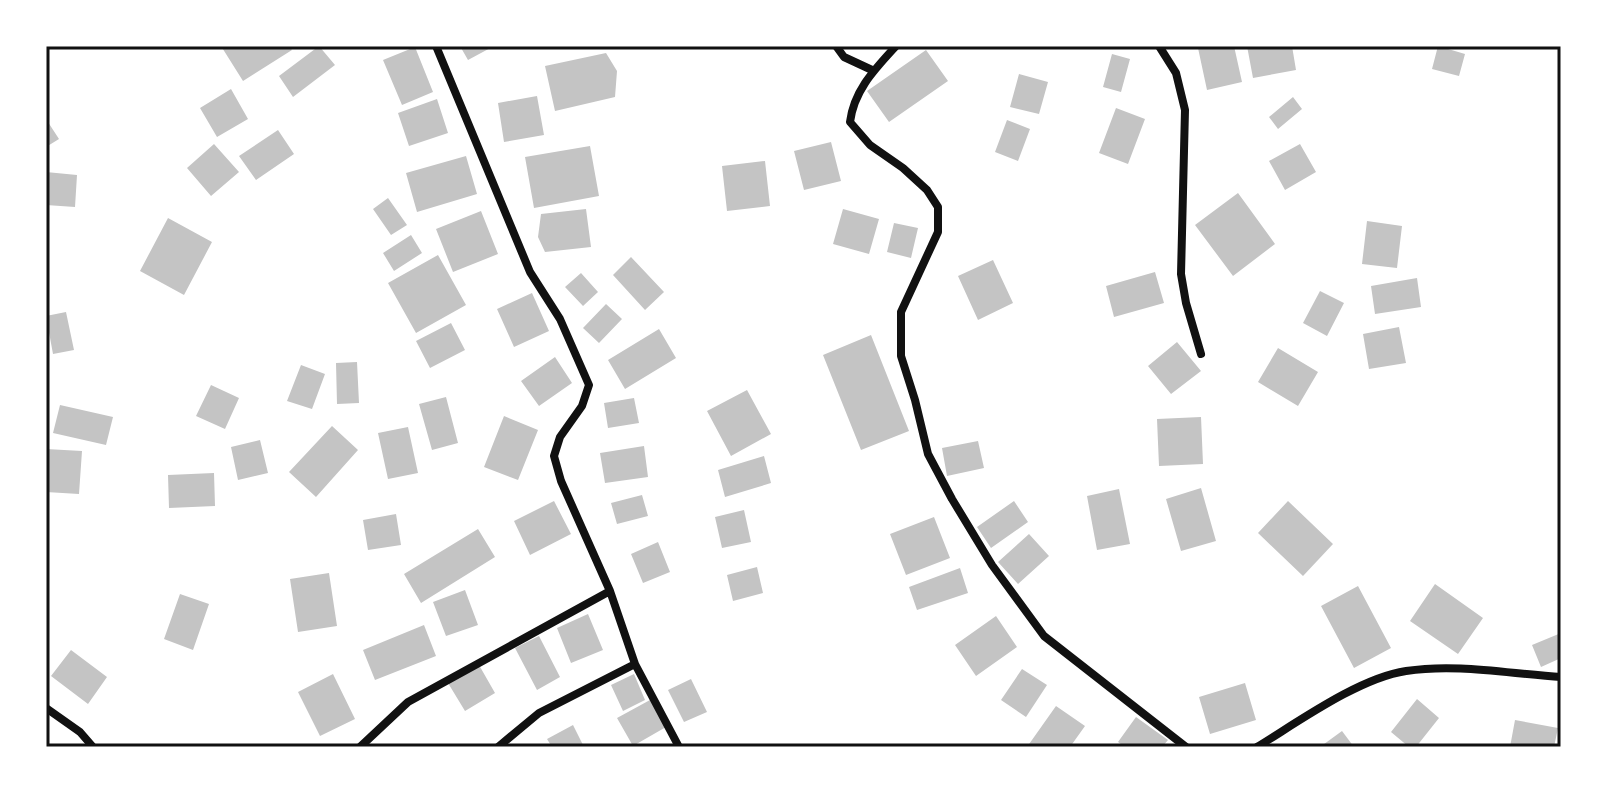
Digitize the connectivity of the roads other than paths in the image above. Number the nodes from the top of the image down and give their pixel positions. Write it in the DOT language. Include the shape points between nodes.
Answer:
graph roads {
  1 [pos="436,46"];
  2 [pos="836,46"];
  3 [pos="896,46"];
  4 [pos="1159,46"];
  5 [pos="872,70"];
  6 [pos="1201,354"];
  7 [pos="610,591"];
  8 [pos="635,664"];
  9 [pos="1561,677"];
  10 [pos="46,708"];
  11 [pos="93,747"];
  12 [pos="360,747"];
  13 [pos="498,747"];
  14 [pos="679,747"];
  15 [pos="1186,747"];
  16 [pos="1257,747"];
  1 -- 7 [label="street" via="530,272 560,319 589,385 554,456"];
  2 -- 5 [label="street" via="844,57"];
  3 -- 5 [label="street"];
  4 -- 6 [label="street" via="1176,73 1185,110 1181,274"];
  5 -- 15 [label="street" via="852,107 850,122 870,145 927,190 938,207 938,232 901,312 901,356 928,454 992,565 1044,636"];
  7 -- 8 [label="street"];
  7 -- 12 [label="street" via="408,702"];
  8 -- 13 [label="street" via="539,713"];
  8 -- 14 [label="street"];
  9 -- 16 [label="street" via="1458,667 1405,671 1373,681"];
  10 -- 11 [label="street"];
}
